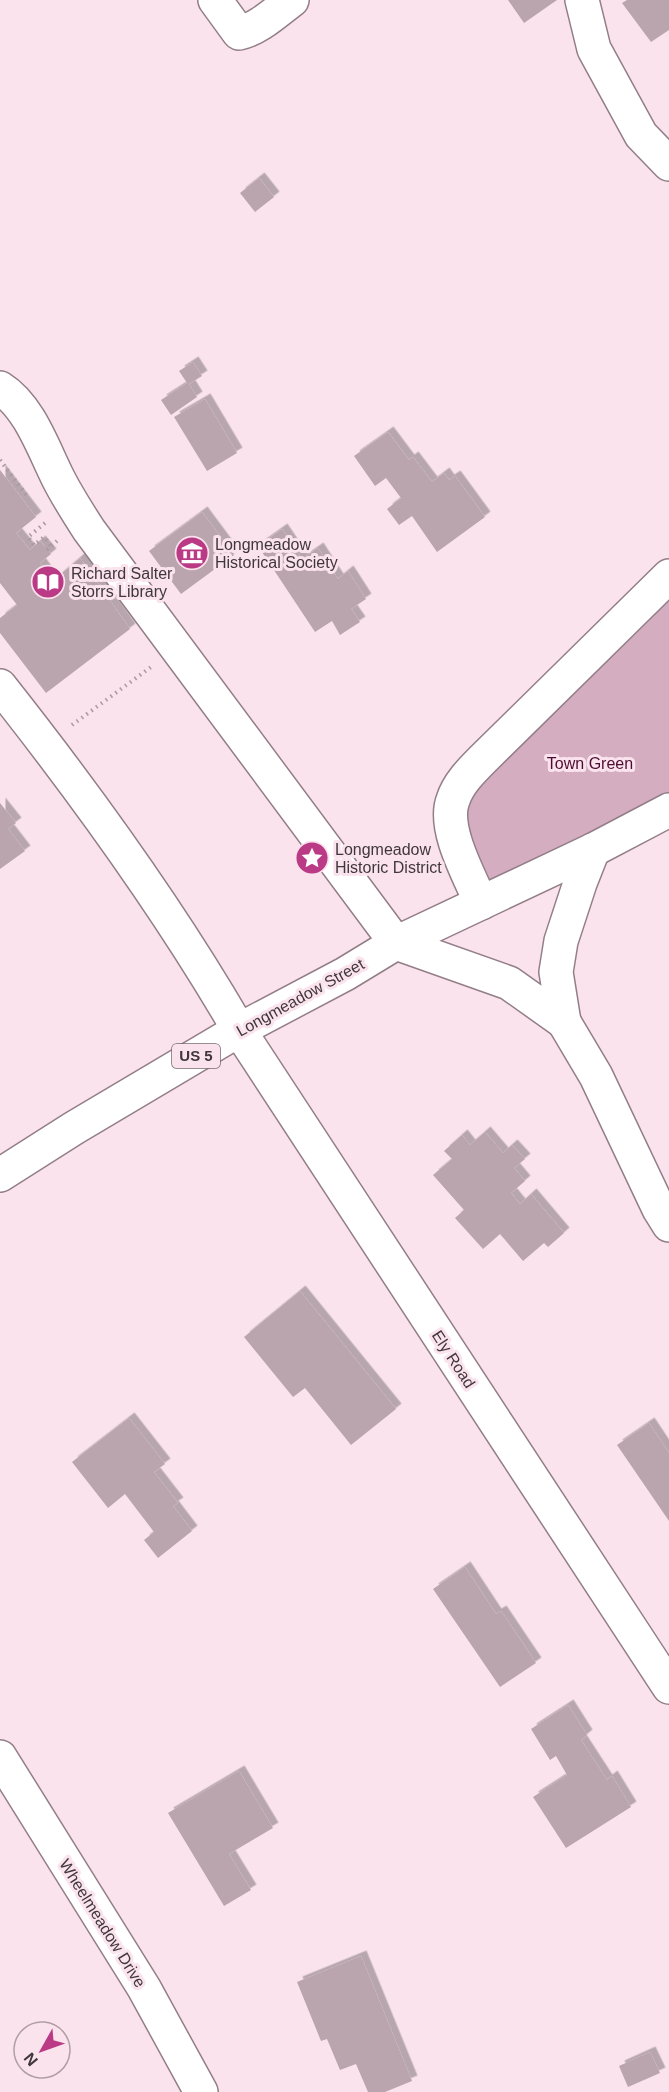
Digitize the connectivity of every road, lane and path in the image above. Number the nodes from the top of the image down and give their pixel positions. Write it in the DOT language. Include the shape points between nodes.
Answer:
graph roads {
  1 [pos="215,0"];
  2 [pos="292,0"];
  3 [pos="582,0"];
  4 [pos="669,164"];
  5 [pos="0,388"];
  6 [pos="0,460"];
  7 [pos="33,504"];
  8 [pos="40,513"];
  9 [pos="46,550"];
  10 [pos="669,576"];
  11 [pos="159,662"];
  12 [pos="0,686"];
  13 [pos="69,728"];
  14 [pos="669,810"];
  15 [pos="593,850"];
  16 [pos="481,903"];
  17 [pos="396,943"];
  18 [pos="564,1022"];
  19 [pos="239,1030"];
  20 [pos="0,1175"];
  21 [pos="669,1225"];
  22 [pos="669,1687"];
  23 [pos="0,1757"];
  24 [pos="201,2092"];
  1 -- 2 [label="street" via="238,33 261,23"];
  3 -- 4 [label="street" via="594,49 641,135"];
  5 -- 17 [label="street" via="29,420 89,531"];
  6 -- 7 [label="path"];
  8 -- 9 [label="path" via="46,522 28,537 34,545 44,537 51,546"];
  10 -- 16 [label="street" via="462,783 452,802 450,823"];
  11 -- 13 [label="path"];
  12 -- 19 [label="street, Ely Road" via="162,905"];
  14 -- 15 [label="street, Longmeadow Street / US 5"];
  15 -- 16 [label="street, Longmeadow Street / US 5"];
  15 -- 18 [label="street" via="561,940 556,972"];
  16 -- 17 [label="street, Longmeadow Street / US 5"];
  17 -- 18 [label="street" via="509,983"];
  17 -- 19 [label="street, Longmeadow Street / US 5"];
  18 -- 21 [label="street" via="596,1076"];
  19 -- 20 [label="street, Longmeadow Street / US 5"];
  19 -- 22 [label="street, Ely Road"];
  23 -- 24 [label="street, Wheelmeadow Drive" via="144,1988"];
}
